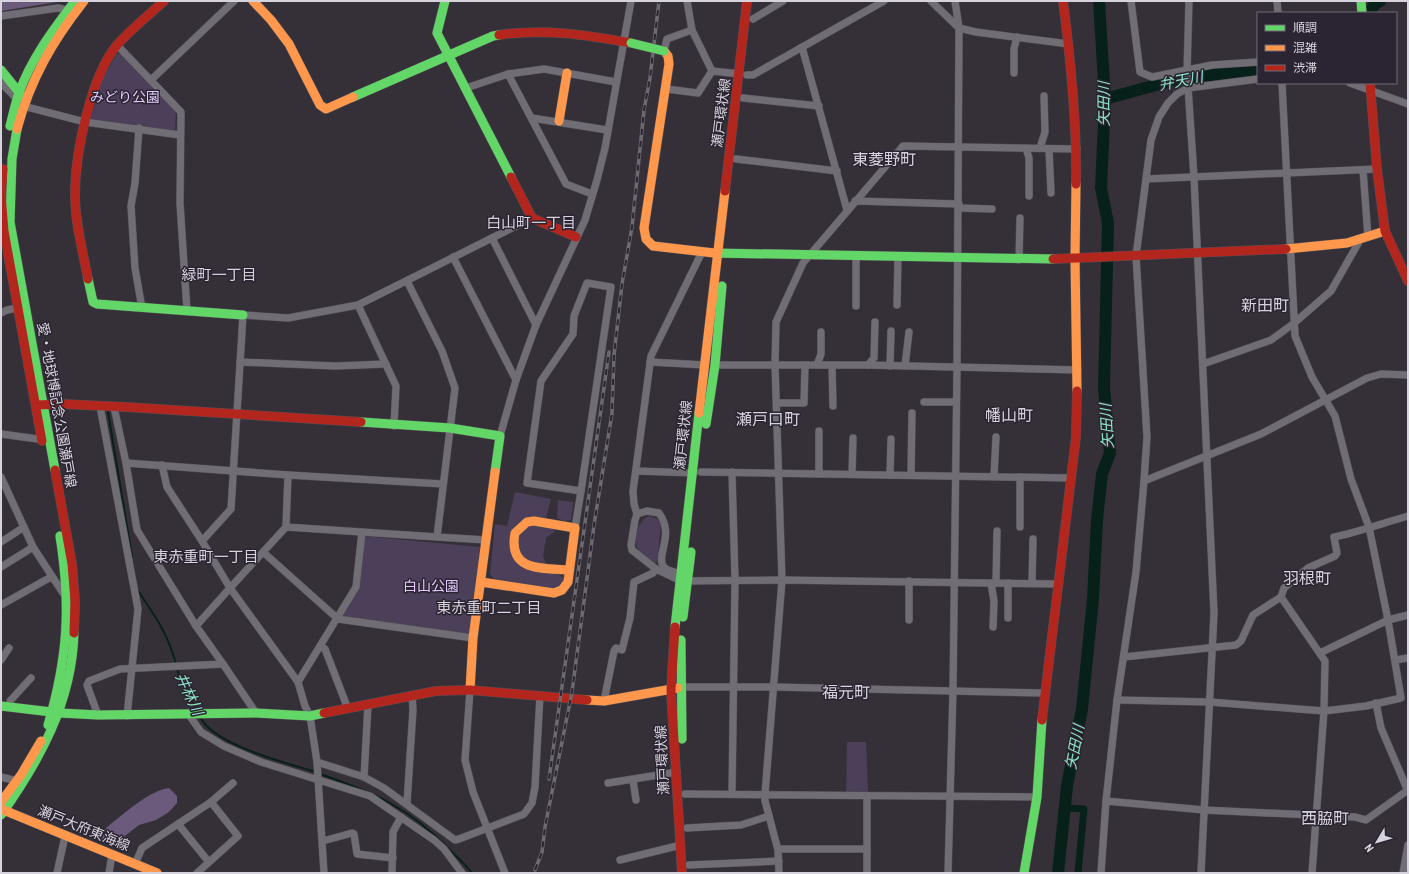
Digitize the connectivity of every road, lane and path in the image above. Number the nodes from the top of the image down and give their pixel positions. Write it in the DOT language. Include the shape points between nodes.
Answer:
graph roads {
  1 [pos="75,1"];
  2 [pos="84,1"];
  3 [pos="164,1"];
  4 [pos="234,1"];
  5 [pos="253,1"];
  6 [pos="445,1"];
  7 [pos="631,1"];
  8 [pos="687,1"];
  9 [pos="747,1"];
  10 [pos="755,1"];
  11 [pos="783,1"];
  12 [pos="884,1"];
  13 [pos="931,1"];
  14 [pos="955,1"];
  15 [pos="1063,1"];
  16 [pos="1131,1"];
  17 [pos="1188,1"];
  18 [pos="1277,1"];
  19 [pos="1362,1"];
  20 [pos="67,10"];
  21 [pos="1278,12"];
  22 [pos="1362,12"];
  23 [pos="1,16"];
  24 [pos="753,19"];
  25 [pos="959,28"];
  26 [pos="692,30"];
  27 [pos="1017,37"];
  28 [pos="627,42"];
  29 [pos="1069,44"];
  30 [pos="117,45"];
  31 [pos="802,47"];
  32 [pos="664,51"];
  33 [pos="448,56"];
  34 [pos="1257,62"];
  35 [pos="30,69"];
  36 [pos="1,70"];
  37 [pos="712,71"];
  38 [pos="1187,71"];
  39 [pos="567,73"];
  40 [pos="1014,73"];
  41 [pos="508,74"];
  42 [pos="743,75"];
  43 [pos="1257,79"];
  44 [pos="151,80"];
  45 [pos="4,81"];
  46 [pos="616,82"];
  47 [pos="1282,84"];
  48 [pos="1355,84"];
  49 [pos="1370,87"];
  50 [pos="466,88"];
  51 [pos="1188,88"];
  52 [pos="666,89"];
  53 [pos="1044,96"];
  54 [pos="743,98"];
  55 [pos="21,100"];
  56 [pos="1408,104"];
  57 [pos="819,106"];
  58 [pos="532,118"];
  59 [pos="559,121"];
  60 [pos="85,122"];
  61 [pos="139,128"];
  62 [pos="607,130"];
  63 [pos="180,135"];
  64 [pos="959,148"];
  65 [pos="1026,148"];
  66 [pos="1040,148"];
  67 [pos="1049,149"];
  68 [pos="1077,149"];
  69 [pos="736,159"];
  70 [pos="1377,169"];
  71 [pos="1363,170"];
  72 [pos="837,171"];
  73 [pos="1286,174"];
  74 [pos="1194,177"];
  75 [pos="1146,179"];
  76 [pos="1051,193"];
  77 [pos="592,194"];
  78 [pos="1028,196"];
  79 [pos="855,201"];
  80 [pos="959,206"];
  81 [pos="992,209"];
  82 [pos="847,210"];
  83 [pos="532,218"];
  84 [pos="1020,218"];
  85 [pos="1385,231"];
  86 [pos="576,237"];
  87 [pos="492,238"];
  88 [pos="1364,239"];
  89 [pos="7,243"];
  90 [pos="1290,249"];
  91 [pos="702,252"];
  92 [pos="1198,253"];
  93 [pos="722,254"];
  94 [pos="1135,256"];
  95 [pos="453,257"];
  96 [pos="808,257"];
  97 [pos="856,257"];
  98 [pos="898,257"];
  99 [pos="957,259"];
  100 [pos="1078,259"];
  101 [pos="1019,260"];
  102 [pos="407,281"];
  103 [pos="1408,281"];
  104 [pos="897,305"];
  105 [pos="358,306"];
  106 [pos="856,306"];
  107 [pos="18,308"];
  108 [pos="142,308"];
  109 [pos="187,312"];
  110 [pos="1,314"];
  111 [pos="243,315"];
  112 [pos="875,322"];
  113 [pos="1293,324"];
  114 [pos="536,325"];
  115 [pos="891,331"];
  116 [pos="821,332"];
  117 [pos="909,332"];
  118 [pos="240,362"];
  119 [pos="650,362"];
  120 [pos="386,364"];
  121 [pos="705,364"];
  122 [pos="1203,364"];
  123 [pos="775,365"];
  124 [pos="805,365"];
  125 [pos="817,365"];
  126 [pos="832,365"];
  127 [pos="868,365"];
  128 [pos="715,366"];
  129 [pos="890,366"];
  130 [pos="905,366"];
  131 [pos="957,367"];
  132 [pos="1078,370"];
  133 [pos="1408,375"];
  134 [pos="516,380"];
  135 [pos="1325,399"];
  136 [pos="924,402"];
  137 [pos="956,402"];
  138 [pos="777,404"];
  139 [pos="39,405"];
  140 [pos="100,406"];
  141 [pos="114,406"];
  142 [pos="833,406"];
  143 [pos="912,413"];
  144 [pos="237,415"];
  145 [pos="394,426"];
  146 [pos="450,428"];
  147 [pos="819,431"];
  148 [pos="1,434"];
  149 [pos="500,436"];
  150 [pos="996,437"];
  151 [pos="853,438"];
  152 [pos="891,439"];
  153 [pos="46,440"];
  154 [pos="1207,457"];
  155 [pos="126,463"];
  156 [pos="162,465"];
  157 [pos="233,471"];
  158 [pos="636,471"];
  159 [pos="697,472"];
  160 [pos="732,472"];
  161 [pos="780,474"];
  162 [pos="819,474"];
  163 [pos="852,474"];
  164 [pos="288,475"];
  165 [pos="890,475"];
  166 [pos="910,475"];
  167 [pos="955,475"];
  168 [pos="994,476"];
  169 [pos="1,477"];
  170 [pos="1020,477"];
  171 [pos="1071,478"];
  172 [pos="1144,481"];
  173 [pos="443,484"];
  174 [pos="581,492"];
  175 [pos="637,514"];
  176 [pos="1408,516"];
  177 [pos="24,527"];
  178 [pos="286,527"];
  179 [pos="1020,527"];
  180 [pos="1369,527"];
  181 [pos="575,528"];
  182 [pos="997,531"];
  183 [pos="362,532"];
  184 [pos="437,537"];
  185 [pos="1032,539"];
  186 [pos="486,540"];
  187 [pos="202,541"];
  188 [pos="1,542"];
  189 [pos="33,547"];
  190 [pos="263,552"];
  191 [pos="1,566"];
  192 [pos="656,569"];
  193 [pos="568,570"];
  194 [pos="51,577"];
  195 [pos="684,579"];
  196 [pos="735,580"];
  197 [pos="782,580"];
  198 [pos="909,581"];
  199 [pos="481,582"];
  200 [pos="954,582"];
  201 [pos="993,583"];
  202 [pos="1008,583"];
  203 [pos="1032,583"];
  204 [pos="1057,584"];
  205 [pos="230,588"];
  206 [pos="72,595"];
  207 [pos="1281,597"];
  208 [pos="1,605"];
  209 [pos="1408,615"];
  210 [pos="1008,618"];
  211 [pos="338,619"];
  212 [pos="909,620"];
  213 [pos="1388,620"];
  214 [pos="196,626"];
  215 [pos="993,627"];
  216 [pos="473,638"];
  217 [pos="320,646"];
  218 [pos="1213,646"];
  219 [pos="9,648"];
  220 [pos="1320,653"];
  221 [pos="1124,657"];
  222 [pos="1408,658"];
  223 [pos="1,660"];
  224 [pos="1395,660"];
  225 [pos="223,664"];
  226 [pos="133,668"];
  227 [pos="30,678"];
  228 [pos="298,682"];
  229 [pos="733,686"];
  230 [pos="681,687"];
  231 [pos="774,687"];
  232 [pos="470,690"];
  233 [pos="672,690"];
  234 [pos="953,690"];
  235 [pos="1044,693"];
  236 [pos="540,695"];
  237 [pos="412,696"];
  238 [pos="1404,698"];
  239 [pos="1117,700"];
  240 [pos="604,701"];
  241 [pos="1210,702"];
  242 [pos="1376,703"];
  243 [pos="368,705"];
  244 [pos="6,707"];
  245 [pos="348,709"];
  246 [pos="1324,711"];
  247 [pos="56,713"];
  248 [pos="256,713"];
  249 [pos="98,715"];
  250 [pos="190,715"];
  251 [pos="127,716"];
  252 [pos="310,716"];
  253 [pos="317,762"];
  254 [pos="677,772"];
  255 [pos="1,777"];
  256 [pos="364,777"];
  257 [pos="318,779"];
  258 [pos="634,780"];
  259 [pos="17,781"];
  260 [pos="233,783"];
  261 [pos="608,783"];
  262 [pos="1408,790"];
  263 [pos="685,794"];
  264 [pos="732,794"];
  265 [pos="765,794"];
  266 [pos="867,796"];
  267 [pos="951,797"];
  268 [pos="1037,797"];
  269 [pos="636,800"];
  270 [pos="211,802"];
  271 [pos="1106,802"];
  272 [pos="407,803"];
  273 [pos="2,809"];
  274 [pos="1204,810"];
  275 [pos="769,816"];
  276 [pos="1316,816"];
  277 [pos="401,817"];
  278 [pos="178,824"];
  279 [pos="488,827"];
  280 [pos="687,828"];
  281 [pos="65,836"];
  282 [pos="322,841"];
  283 [pos="681,845"];
  284 [pos="1408,845"];
  285 [pos="778,849"];
  286 [pos="867,849"];
  287 [pos="112,855"];
  288 [pos="393,858"];
  289 [pos="620,860"];
  290 [pos="208,861"];
  291 [pos="778,861"];
  292 [pos="135,864"];
  293 [pos="689,869"];
  294 [pos="1408,872"];
  295 [pos="57,873"];
  296 [pos="109,873"];
  297 [pos="157,873"];
  298 [pos="197,873"];
  299 [pos="324,873"];
  300 [pos="392,873"];
  301 [pos="462,873"];
  302 [pos="505,873"];
  303 [pos="682,873"];
  304 [pos="779,873"];
  305 [pos="867,873"];
  306 [pos="948,873"];
  307 [pos="1024,873"];
  308 [pos="1101,873"];
  309 [pos="1201,873"];
  310 [pos="1312,873"];
  311 [pos="1403,873"];
  1 -- 20 [label="street, 愛・地球博記念公園瀬戸線"];
  2 -- 55 [label="street, 愛・地球博記念公園瀬戸線" via="54,40"];
  3 -- 30 [label="street"];
  4 -- 44 [label="street"];
  5 -- 33 [label="street" via="289,44 320,105 326,109"];
  6 -- 33 [label="street" via="437,33"];
  7 -- 28 [label="street"];
  8 -- 26 [label="street"];
  9 -- 42 [label="street, 瀬戸環状線"];
  10 -- 24 [label="street, 瀬戸環状線"];
  11 -- 24 [label="street"];
  12 -- 31 [label="street"];
  13 -- 25 [label="street"];
  14 -- 25 [label="street"];
  15 -- 29 [label="street"];
  16 -- 38 [label="street" via="1140,72 1152,78"];
  17 -- 38 [label="street"];
  18 -- 21 [label="street"];
  19 -- 22 [label="street"];
  20 -- 23 [label="street" via="58,8"];
  20 -- 35 [label="street, 愛・地球博記念公園瀬戸線"];
  24 -- 42 [label="street, 瀬戸環状線"];
  25 -- 27 [label="street"];
  25 -- 64 [label="street"];
  26 -- 32 [label="street" via="667,39"];
  26 -- 37 [label="street"];
  27 -- 29 [label="street"];
  27 -- 40 [label="street"];
  28 -- 32 [label="street, bridge"];
  28 -- 33 [label="street" via="541,31 526,32 493,36"];
  28 -- 46 [label="street"];
  29 -- 68 [label="street"];
  30 -- 44 [label="street"];
  30 -- 60 [label="street" via="99,76"];
  31 -- 42 [label="street" via="753,75"];
  31 -- 57 [label="street"];
  32 -- 52 [label="street" via="669,64"];
  33 -- 50 [label="street"];
  34 -- 38 [label="street" via="1212,65"];
  35 -- 45 [label="street"];
  35 -- 55 [label="street, 愛・地球博記念公園瀬戸線"];
  36 -- 45 [label="street"];
  37 -- 42 [label="street"];
  37 -- 52 [label="street" via="698,93"];
  38 -- 51 [label="street"];
  39 -- 41 [label="street" via="544,69"];
  39 -- 46 [label="street"];
  39 -- 59 [label="street"];
  41 -- 50 [label="street"];
  41 -- 58 [label="street"];
  42 -- 54 [label="street, 瀬戸環状線"];
  42 -- 93 [label="street, 瀬戸環状線"];
  43 -- 51 [label="street"];
  44 -- 63 [label="street" via="180,109"];
  45 -- 55 [label="street"];
  46 -- 62 [label="street"];
  47 -- 73 [label="street"];
  48 -- 49 [label="street"];
  49 -- 56 [label="street"];
  49 -- 70 [label="street"];
  50 -- 83 [label="street"];
  51 -- 74 [label="street"];
  51 -- 75 [label="street" via="1177,94 1159,117 1151,140"];
  52 -- 91 [label="street" via="644,235 653,246"];
  53 -- 66 [label="street" via="1045,132"];
  54 -- 57 [label="street"];
  54 -- 69 [label="street, 瀬戸環状線"];
  55 -- 60 [label="street"];
  55 -- 89 [label="street, 愛・地球博記念公園瀬戸線" via="5,160 1,195"];
  57 -- 72 [label="street"];
  58 -- 59 [label="street"];
  58 -- 77 [label="street" via="566,184"];
  59 -- 62 [label="street"];
  60 -- 61 [label="street"];
  60 -- 108 [label="street" via="75,195 93,302"];
  61 -- 63 [label="street"];
  61 -- 108 [label="street" via="131,206 135,268"];
  62 -- 77 [label="street"];
  63 -- 109 [label="street" via="180,203"];
  64 -- 65 [label="street"];
  64 -- 79 [label="street" via="903,146"];
  64 -- 80 [label="street"];
  65 -- 66 [label="street"];
  65 -- 78 [label="street" via="1029,158"];
  66 -- 67 [label="street"];
  67 -- 68 [label="street"];
  67 -- 76 [label="street"];
  68 -- 100 [label="street"];
  69 -- 72 [label="street"];
  69 -- 93 [label="street, 瀬戸環状線"];
  70 -- 71 [label="street"];
  70 -- 85 [label="street"];
  71 -- 73 [label="street"];
  71 -- 88 [label="street"];
  72 -- 82 [label="street"];
  73 -- 74 [label="street"];
  73 -- 90 [label="street"];
  74 -- 75 [label="street"];
  74 -- 92 [label="street"];
  75 -- 94 [label="street"];
  77 -- 86 [label="street" via="585,220"];
  79 -- 80 [label="street"];
  79 -- 82 [label="street"];
  80 -- 81 [label="street"];
  80 -- 99 [label="street"];
  82 -- 96 [label="street"];
  83 -- 86 [label="street"];
  83 -- 87 [label="street"];
  84 -- 101 [label="street"];
  85 -- 88 [label="street"];
  85 -- 103 [label="street"];
  86 -- 114 [label="street"];
  87 -- 95 [label="street"];
  87 -- 114 [label="street"];
  88 -- 90 [label="street"];
  88 -- 113 [label="street" via="1331,291"];
  89 -- 107 [label="street, 愛・地球博記念公園瀬戸線"];
  89 -- 139 [label="street, 愛・地球博記念公園瀬戸線"];
  90 -- 92 [label="street"];
  90 -- 113 [label="street"];
  91 -- 93 [label="street"];
  91 -- 119 [label="street"];
  92 -- 94 [label="street"];
  92 -- 122 [label="street"];
  93 -- 96 [label="street"];
  93 -- 121 [label="street, 瀬戸環状線"];
  93 -- 128 [label="street, 瀬戸環状線"];
  94 -- 100 [label="street"];
  94 -- 172 [label="street" via="1147,437"];
  95 -- 102 [label="street"];
  95 -- 134 [label="street"];
  96 -- 97 [label="street"];
  96 -- 123 [label="street" via="776,322"];
  97 -- 98 [label="street"];
  97 -- 106 [label="street"];
  98 -- 99 [label="street"];
  98 -- 104 [label="street"];
  99 -- 101 [label="street"];
  99 -- 131 [label="street"];
  100 -- 101 [label="street"];
  100 -- 132 [label="street"];
  102 -- 105 [label="street"];
  102 -- 146 [label="street" via="442,351 455,388"];
  105 -- 111 [label="street" via="288,318"];
  105 -- 120 [label="street"];
  107 -- 110 [label="street"];
  107 -- 139 [label="street, 愛・地球博記念公園瀬戸線"];
  108 -- 109 [label="street"];
  109 -- 111 [label="street"];
  111 -- 118 [label="street"];
  112 -- 127 [label="street" via="874,358"];
  113 -- 122 [label="street" via="1271,340"];
  113 -- 135 [label="street" via="1300,350"];
  114 -- 134 [label="street"];
  115 -- 129 [label="street"];
  116 -- 125 [label="street" via="821,354"];
  117 -- 130 [label="street"];
  118 -- 120 [label="street" via="328,366"];
  118 -- 144 [label="street"];
  119 -- 121 [label="street"];
  119 -- 158 [label="street"];
  120 -- 145 [label="street" via="396,386"];
  121 -- 159 [label="street, 瀬戸環状線"];
  122 -- 154 [label="street"];
  123 -- 124 [label="street"];
  123 -- 128 [label="street"];
  123 -- 138 [label="street"];
  124 -- 125 [label="street"];
  124 -- 138 [label="street" via="804,403"];
  125 -- 126 [label="street"];
  126 -- 127 [label="street"];
  126 -- 142 [label="street"];
  127 -- 129 [label="street"];
  128 -- 159 [label="street, 瀬戸環状線"];
  129 -- 130 [label="street"];
  130 -- 131 [label="street"];
  131 -- 132 [label="street"];
  131 -- 137 [label="street"];
  132 -- 171 [label="street" via="1076,436"];
  133 -- 135 [label="street" via="1381,374 1367,378"];
  134 -- 149 [label="street"];
  135 -- 154 [label="street" via="1261,434"];
  135 -- 180 [label="street" via="1335,416 1351,479"];
  136 -- 137 [label="street"];
  137 -- 167 [label="street"];
  138 -- 161 [label="street"];
  139 -- 140 [label="street"];
  139 -- 153 [label="street, 愛・地球博記念公園瀬戸線"];
  140 -- 141 [label="street"];
  140 -- 226 [label="street" via="138,609"];
  141 -- 144 [label="street"];
  141 -- 155 [label="street"];
  143 -- 166 [label="street"];
  144 -- 145 [label="street"];
  144 -- 157 [label="street"];
  145 -- 146 [label="street"];
  146 -- 149 [label="street"];
  146 -- 173 [label="street"];
  147 -- 162 [label="street"];
  148 -- 153 [label="street"];
  149 -- 186 [label="street"];
  150 -- 168 [label="street"];
  151 -- 163 [label="street"];
  152 -- 165 [label="street"];
  153 -- 206 [label="street, 愛・地球博記念公園瀬戸線" via="61,544"];
  154 -- 172 [label="street"];
  154 -- 218 [label="street" via="1214,613"];
  155 -- 156 [label="street"];
  155 -- 214 [label="street" via="137,530"];
  156 -- 157 [label="street"];
  156 -- 187 [label="street" via="167,487"];
  157 -- 164 [label="street"];
  157 -- 187 [label="street" via="231,509"];
  158 -- 159 [label="street"];
  158 -- 175 [label="street" via="634,504"];
  159 -- 160 [label="street"];
  159 -- 195 [label="street, 瀬戸環状線"];
  160 -- 161 [label="street"];
  160 -- 196 [label="street"];
  161 -- 162 [label="street"];
  161 -- 197 [label="street"];
  162 -- 163 [label="street"];
  163 -- 165 [label="street"];
  164 -- 173 [label="street"];
  164 -- 178 [label="street"];
  165 -- 166 [label="street"];
  166 -- 167 [label="street"];
  167 -- 168 [label="street"];
  167 -- 200 [label="street"];
  168 -- 170 [label="street"];
  169 -- 177 [label="street"];
  170 -- 171 [label="street"];
  170 -- 179 [label="street"];
  171 -- 204 [label="street"];
  172 -- 221 [label="street" via="1136,572"];
  173 -- 184 [label="street"];
  174 -- 174 [label="street" via="611,287 587,283 574,316 573,334 541,381 527,483"];
  174 -- 181 [label="street"];
  175 -- 192 [label="street" via="632,550"];
  175 -- 195 [label="street" via="647,511 658,513 664,520 666,530 662,563 666,569"];
  176 -- 180 [label="street"];
  177 -- 188 [label="street"];
  177 -- 189 [label="street"];
  178 -- 183 [label="street"];
  178 -- 190 [label="street"];
  180 -- 207 [label="street" via="1334,537 1337,553 1335,556 1308,568 1284,588"];
  180 -- 213 [label="street"];
  181 -- 193 [label="street"];
  181 -- 193 [label="street" via="534,521 527,522 515,533 514,553 527,565"];
  182 -- 201 [label="street"];
  183 -- 184 [label="street"];
  183 -- 211 [label="street" via="356,587"];
  184 -- 186 [label="street"];
  185 -- 203 [label="street"];
  186 -- 199 [label="street"];
  187 -- 205 [label="street"];
  189 -- 191 [label="street"];
  189 -- 194 [label="street"];
  190 -- 205 [label="street"];
  190 -- 211 [label="street"];
  192 -- 195 [label="street"];
  192 -- 240 [label="street" via="634,582 630,618 622,650 616,648 614,651"];
  193 -- 199 [label="street" via="565,588 554,593"];
  194 -- 206 [label="street" via="63,593"];
  194 -- 208 [label="street"];
  195 -- 196 [label="street"];
  195 -- 230 [label="street, 瀬戸環状線"];
  195 -- 233 [label="street, 瀬戸環状線" via="674,634"];
  196 -- 197 [label="street"];
  196 -- 229 [label="street"];
  197 -- 198 [label="street"];
  197 -- 231 [label="street"];
  198 -- 200 [label="street"];
  198 -- 212 [label="street"];
  199 -- 216 [label="street"];
  200 -- 201 [label="street"];
  200 -- 234 [label="street"];
  201 -- 202 [label="street"];
  201 -- 215 [label="street"];
  202 -- 203 [label="street"];
  202 -- 210 [label="street"];
  203 -- 204 [label="street"];
  204 -- 235 [label="street"];
  205 -- 214 [label="street"];
  205 -- 228 [label="street"];
  206 -- 247 [label="street, 愛・地球博記念公園瀬戸線" via="75,648"];
  207 -- 218 [label="street" via="1253,615 1241,641 1236,645"];
  207 -- 220 [label="street"];
  209 -- 213 [label="street"];
  211 -- 216 [label="street"];
  211 -- 217 [label="street"];
  213 -- 220 [label="street"];
  213 -- 224 [label="street"];
  214 -- 225 [label="street"];
  216 -- 232 [label="street"];
  217 -- 228 [label="street"];
  217 -- 245 [label="street" via="325,649"];
  218 -- 221 [label="street"];
  218 -- 241 [label="street"];
  219 -- 223 [label="street"];
  220 -- 246 [label="street" via="1325,661"];
  221 -- 239 [label="street"];
  222 -- 224 [label="street"];
  224 -- 238 [label="street"];
  225 -- 226 [label="street"];
  225 -- 248 [label="street"];
  226 -- 249 [label="street" via="120,669 89,681 87,685"];
  226 -- 251 [label="street"];
  227 -- 244 [label="street"];
  228 -- 252 [label="street"];
  229 -- 230 [label="street"];
  229 -- 231 [label="street"];
  229 -- 264 [label="street"];
  230 -- 233 [label="street"];
  230 -- 263 [label="street, 瀬戸環状線"];
  231 -- 234 [label="street"];
  231 -- 265 [label="street"];
  232 -- 236 [label="street"];
  232 -- 237 [label="street" via="436,691"];
  232 -- 279 [label="street" via="465,760 473,792"];
  233 -- 240 [label="street"];
  233 -- 254 [label="street, 瀬戸環状線"];
  234 -- 235 [label="street"];
  234 -- 267 [label="street"];
  235 -- 268 [label="street"];
  236 -- 240 [label="street"];
  236 -- 279 [label="street" via="532,803 524,814"];
  237 -- 243 [label="street"];
  237 -- 272 [label="street"];
  238 -- 242 [label="street"];
  239 -- 241 [label="street"];
  239 -- 271 [label="street"];
  241 -- 246 [label="street"];
  241 -- 274 [label="street"];
  242 -- 246 [label="street"];
  242 -- 262 [label="street" via="1381,728"];
  243 -- 245 [label="street"];
  243 -- 256 [label="street"];
  244 -- 247 [label="street"];
  245 -- 252 [label="street"];
  246 -- 276 [label="street"];
  247 -- 249 [label="street"];
  247 -- 259 [label="street, 愛・地球博記念公園瀬戸線"];
  247 -- 273 [label="street, 愛・地球博記念公園瀬戸線" via="39,760"];
  248 -- 250 [label="street"];
  248 -- 252 [label="street"];
  249 -- 251 [label="street"];
  250 -- 251 [label="street"];
  250 -- 257 [label="street" via="201,732 224,746 261,762"];
  252 -- 253 [label="street"];
  253 -- 256 [label="street"];
  253 -- 257 [label="street"];
  254 -- 258 [label="street"];
  254 -- 283 [label="street, 瀬戸環状線"];
  255 -- 259 [label="street"];
  256 -- 272 [label="street"];
  257 -- 277 [label="street" via="370,796"];
  257 -- 282 [label="street"];
  258 -- 261 [label="street"];
  258 -- 269 [label="street"];
  259 -- 273 [label="street, 愛・地球博記念公園瀬戸線"];
  260 -- 270 [label="street"];
  262 -- 276 [label="street" via="1366,820 1355,817"];
  263 -- 264 [label="street"];
  263 -- 280 [label="street, 瀬戸環状線"];
  264 -- 265 [label="street"];
  265 -- 266 [label="street"];
  265 -- 275 [label="street"];
  266 -- 267 [label="street"];
  266 -- 286 [label="street"];
  267 -- 268 [label="street"];
  267 -- 306 [label="street"];
  268 -- 307 [label="street"];
  270 -- 278 [label="street"];
  270 -- 290 [label="street" via="238,836"];
  271 -- 274 [label="street"];
  271 -- 308 [label="street"];
  272 -- 279 [label="street" via="455,840"];
  273 -- 281 [label="street, 瀬戸大府東海線"];
  274 -- 276 [label="street"];
  274 -- 309 [label="street"];
  275 -- 280 [label="street" via="741,825"];
  275 -- 285 [label="street"];
  276 -- 310 [label="street"];
  277 -- 288 [label="street" via="393,832"];
  277 -- 301 [label="street" via="444,849"];
  278 -- 290 [label="street"];
  278 -- 292 [label="street" via="142,848"];
  279 -- 302 [label="street"];
  280 -- 293 [label="street, 瀬戸環状線"];
  281 -- 287 [label="street, 瀬戸大府東海線"];
  281 -- 295 [label="street"];
  282 -- 288 [label="street" via="352,833 357,854"];
  282 -- 299 [label="street"];
  283 -- 289 [label="street"];
  283 -- 303 [label="street, 瀬戸環状線"];
  284 -- 311 [label="street"];
  285 -- 286 [label="street"];
  285 -- 291 [label="street"];
  286 -- 305 [label="street"];
  287 -- 292 [label="street, 瀬戸大府東海線"];
  287 -- 296 [label="street"];
  288 -- 300 [label="street"];
  290 -- 298 [label="street"];
  291 -- 293 [label="street"];
  291 -- 304 [label="street"];
  292 -- 297 [label="street, 瀬戸大府東海線"];
  294 -- 311 [label="street"];
}
